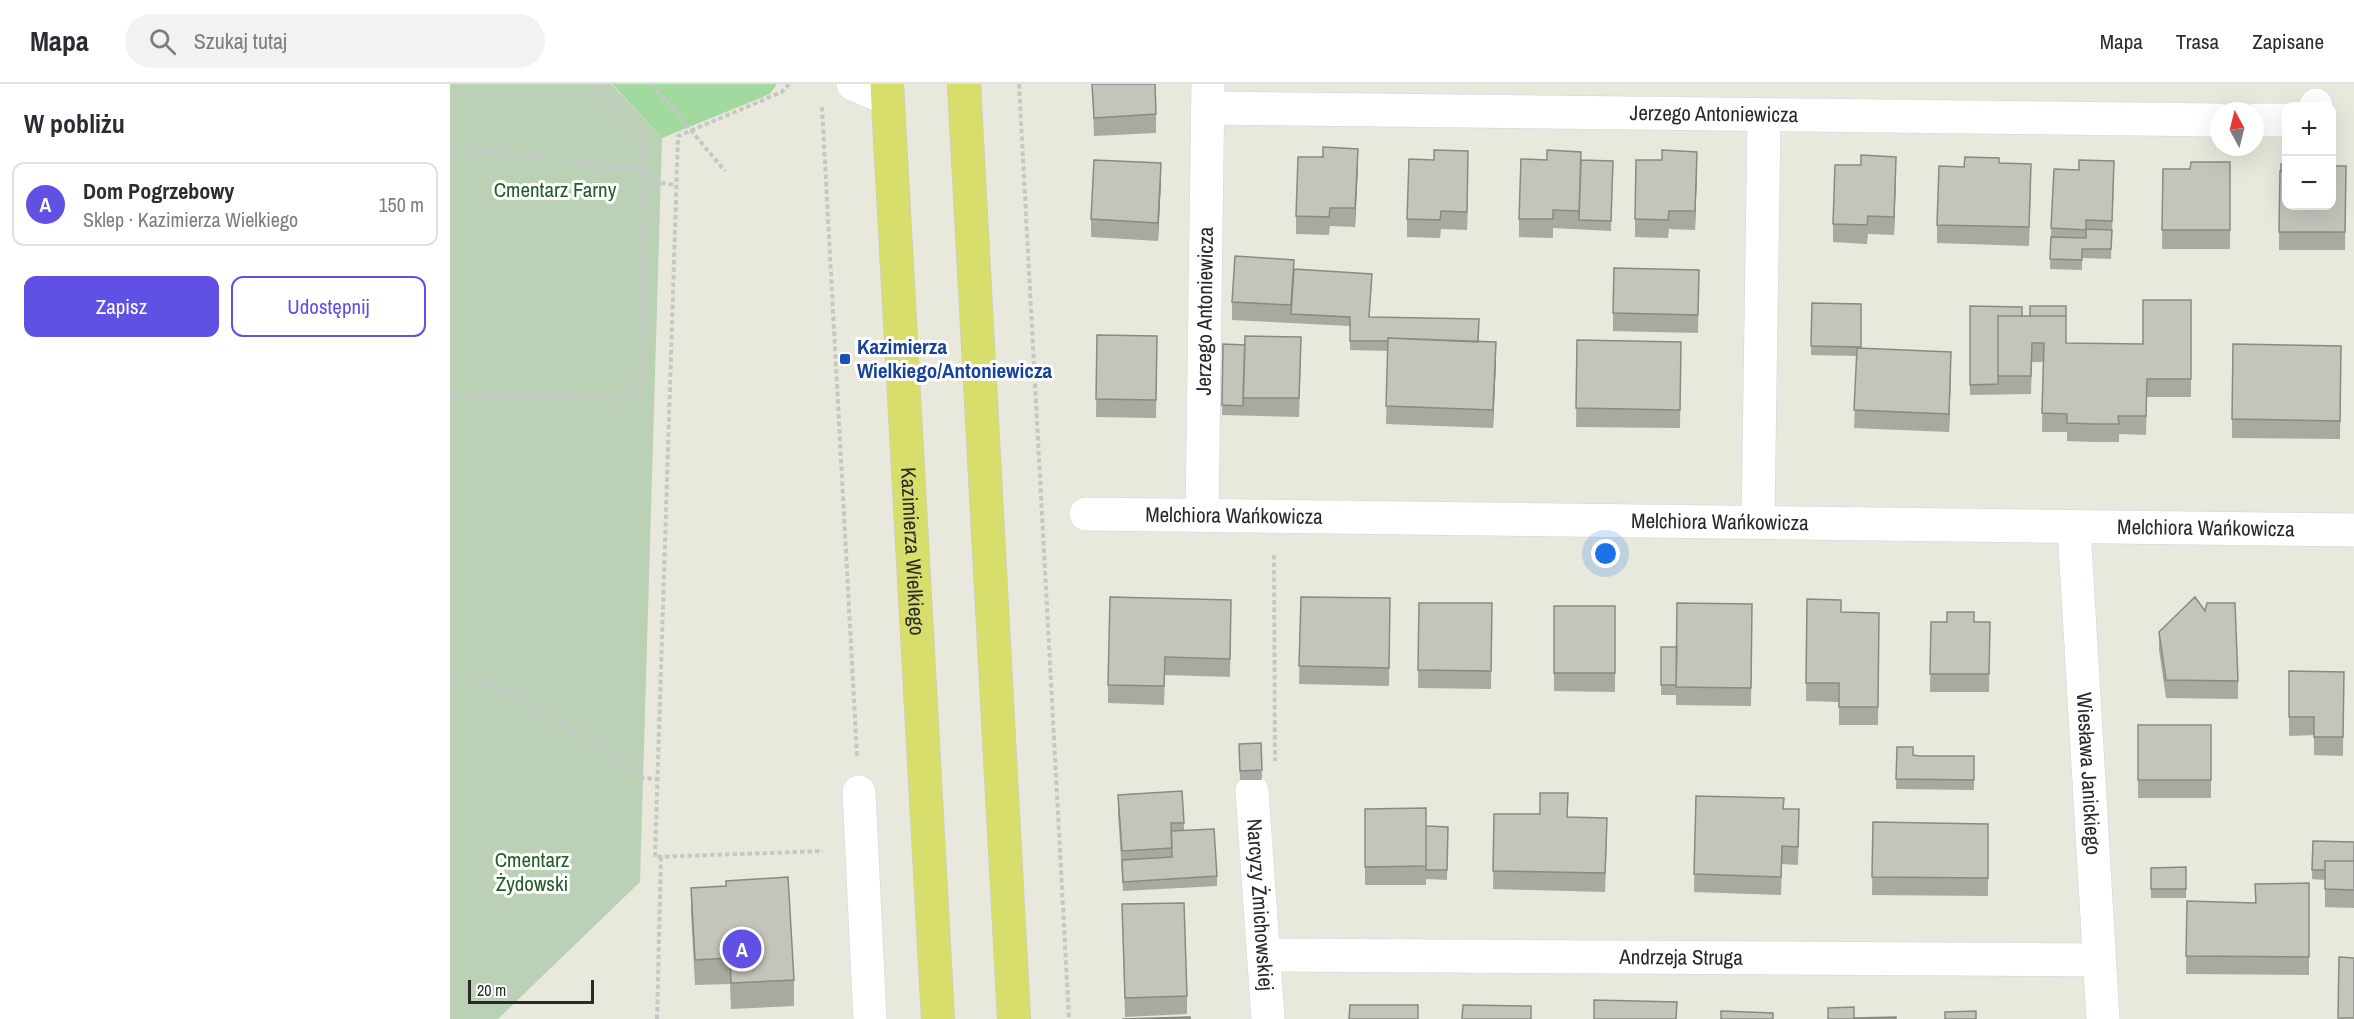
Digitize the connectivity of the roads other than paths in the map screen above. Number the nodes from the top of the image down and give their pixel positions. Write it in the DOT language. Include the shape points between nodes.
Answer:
graph roads {
  1 [pos="853,84"];
  2 [pos="964,84"];
  3 [pos="887,92"];
  4 [pos="1208,96"];
  5 [pos="1764,116"];
  6 [pos="2210,120"];
  7 [pos="2264,120"];
  8 [pos="2282,120"];
  9 [pos="1086,514"];
  10 [pos="1202,515"];
  11 [pos="1758,522"];
  12 [pos="2074,528"];
  13 [pos="2354,530"];
  14 [pos="1252,791"];
  15 [pos="858,792"];
  16 [pos="1264,955"];
  17 [pos="2099,960"];
  18 [pos="870,1019"];
  19 [pos="938,1019"];
  20 [pos="1014,1019"];
  21 [pos="1268,1019"];
  22 [pos="2103,1019"];
  1 -- 3 [label="street"];
  2 -- 20 [label="main road"];
  3 -- 19 [label="main road, Kazimierza Wielkiego"];
  4 -- 5 [label="street, Jerzego Antoniewicza"];
  4 -- 10 [label="street, Jerzego Antoniewicza"];
  5 -- 6 [label="street, Jerzego Antoniewicza"];
  5 -- 11 [label="street"];
  7 -- 8 [label="street"];
  9 -- 10 [label="street, Melchiora Wańkowicza"];
  10 -- 11 [label="street, Melchiora Wańkowicza"];
  11 -- 12 [label="street, Melchiora Wańkowicza"];
  12 -- 13 [label="street, Melchiora Wańkowicza"];
  12 -- 17 [label="street, Wiesława Janickiego"];
  14 -- 16 [label="street, Narcyzy Żmichowskiej"];
  15 -- 18 [label="street"];
  16 -- 17 [label="street, Andrzeja Struga"];
  16 -- 21 [label="street, Narcyzy Żmichowskiej"];
  17 -- 22 [label="street, Wiesława Janickiego"];
}
